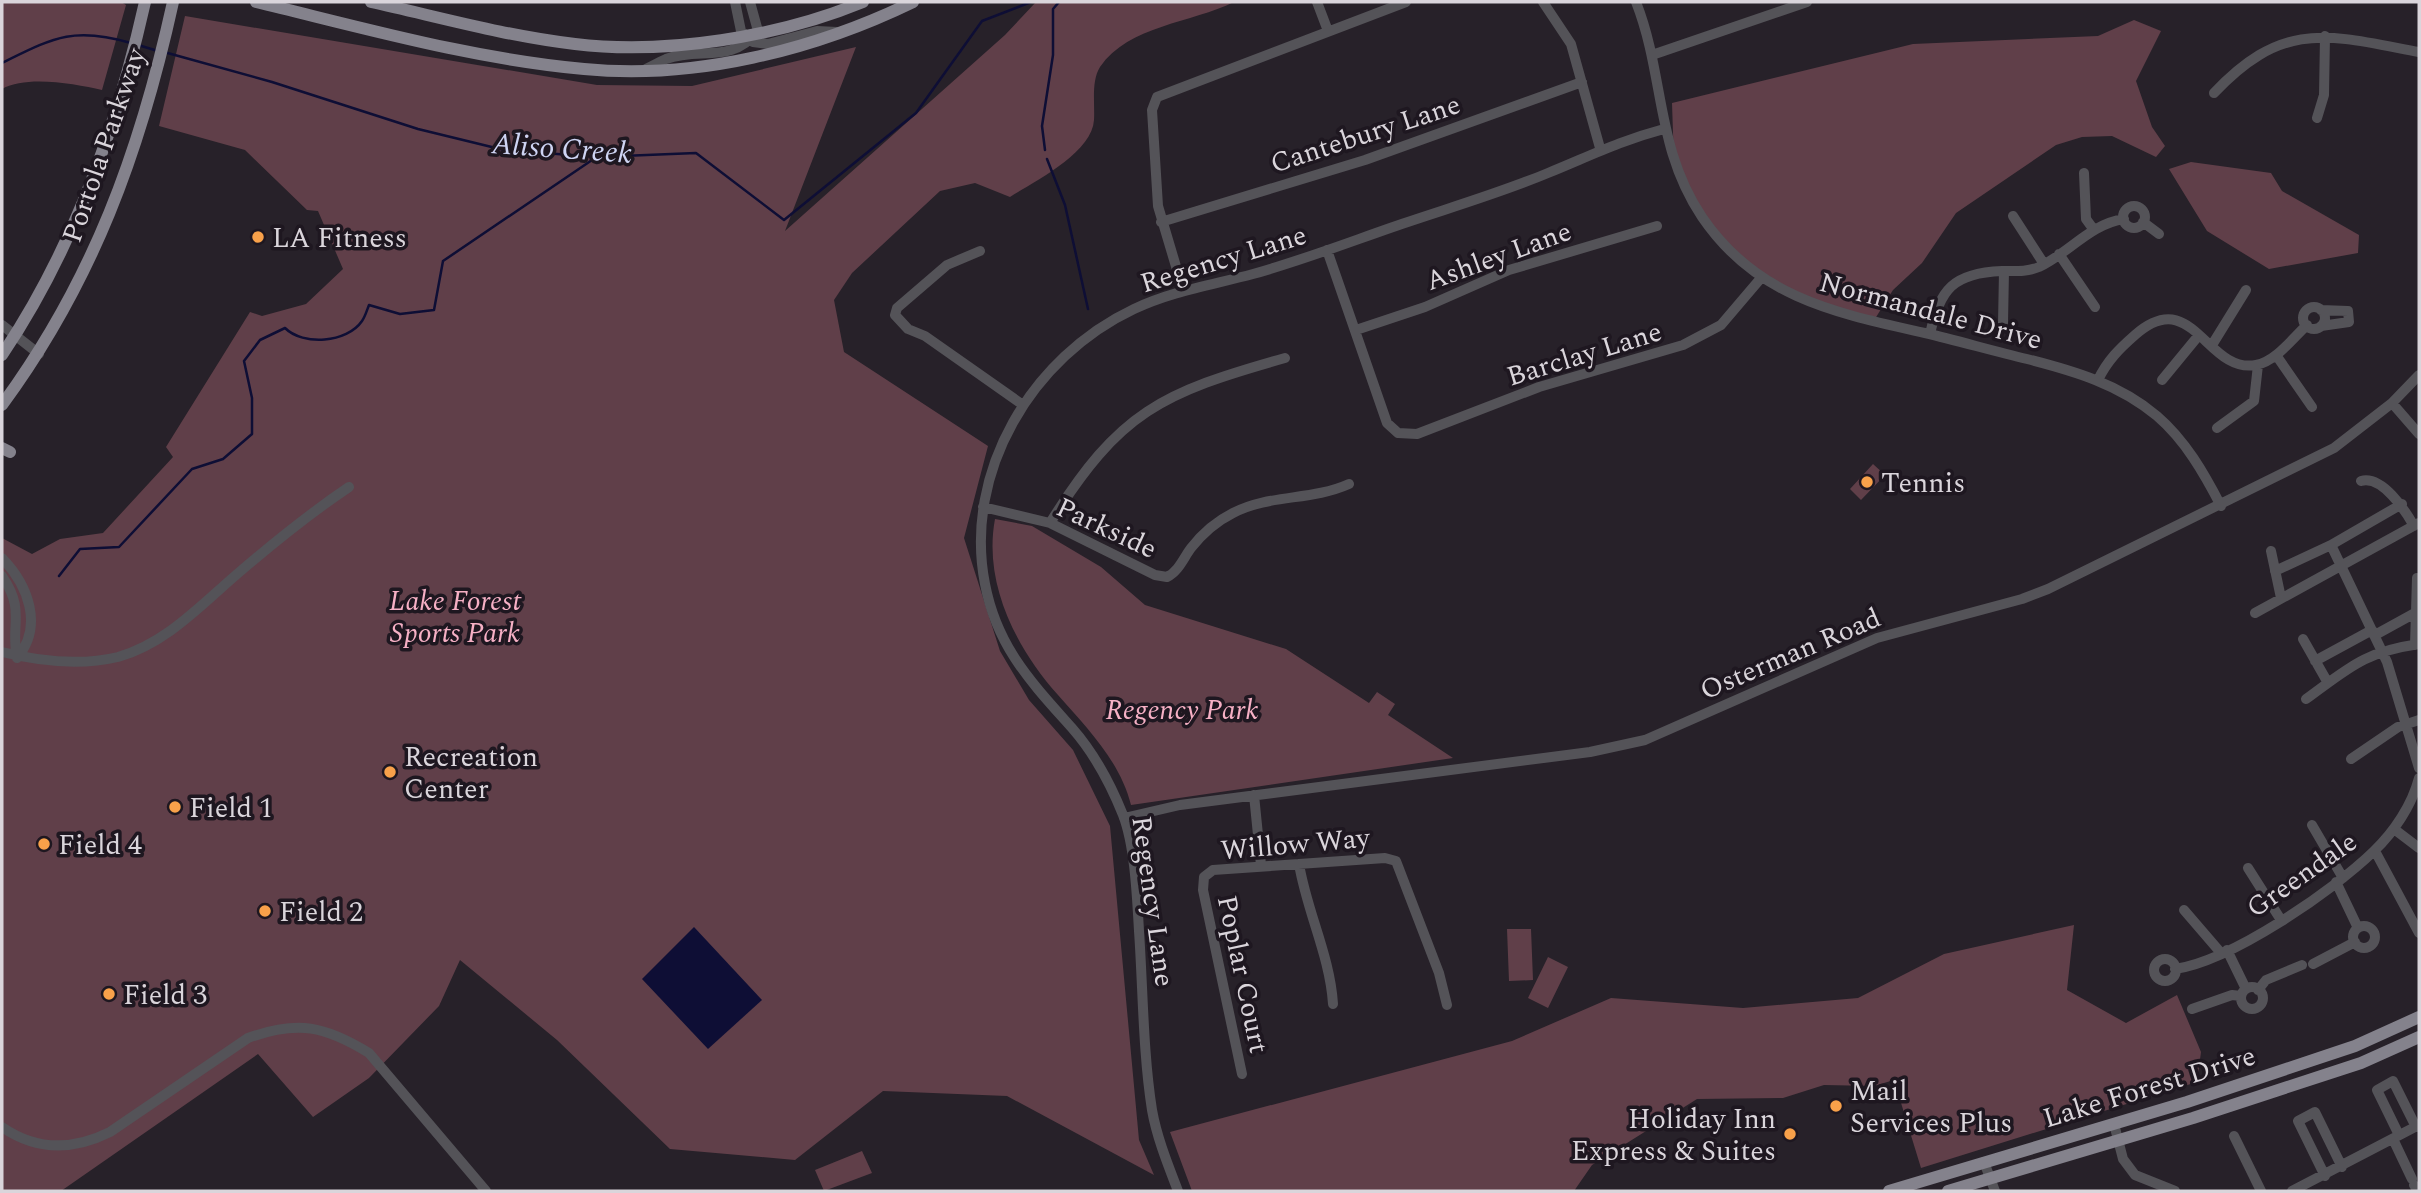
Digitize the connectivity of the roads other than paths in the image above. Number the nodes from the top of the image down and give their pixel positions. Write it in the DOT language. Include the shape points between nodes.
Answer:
graph roads {
  1 [pos="145,2"];
  2 [pos="173,2"];
  3 [pos="256,2"];
  4 [pos="371,2"];
  5 [pos="735,2"];
  6 [pos="750,2"];
  7 [pos="863,2"];
  8 [pos="913,2"];
  9 [pos="1317,2"];
  10 [pos="1406,2"];
  11 [pos="1543,2"];
  12 [pos="1636,2"];
  13 [pos="1807,2"];
  14 [pos="1789,5"];
  15 [pos="1328,31"];
  16 [pos="841,32"];
  17 [pos="751,36"];
  18 [pos="2325,36"];
  19 [pos="2419,52"];
  20 [pos="1652,55"];
  21 [pos="646,70"];
  22 [pos="1581,82"];
  23 [pos="2214,93"];
  24 [pos="2316,118"];
  25 [pos="1664,129"];
  26 [pos="1600,148"];
  27 [pos="2084,173"];
  28 [pos="2013,216"];
  29 [pos="2124,219"];
  30 [pos="1161,222"];
  31 [pos="2143,222"];
  32 [pos="1657,226"];
  33 [pos="2094,230"];
  34 [pos="2159,234"];
  35 [pos="1327,250"];
  36 [pos="980,251"];
  37 [pos="2059,254"];
  38 [pos="2044,264"];
  39 [pos="2004,271"];
  40 [pos="1761,278"];
  41 [pos="1183,289"];
  42 [pos="2246,290"];
  43 [pos="2095,307"];
  44 [pos="2321,310"];
  45 [pos="2003,323"];
  46 [pos="2,325"];
  47 [pos="2306,325"];
  48 [pos="2321,326"];
  49 [pos="1356,330"];
  50 [pos="1930,334"];
  51 [pos="2199,335"];
  52 [pos="14,337"];
  53 [pos="2212,345"];
  54 [pos="39,354"];
  55 [pos="2,355"];
  56 [pos="2276,355"];
  57 [pos="1285,358"];
  58 [pos="2258,365"];
  59 [pos="2419,375"];
  60 [pos="2098,380"];
  61 [pos="2162,380"];
  62 [pos="2392,403"];
  63 [pos="2,405"];
  64 [pos="1024,405"];
  65 [pos="2312,407"];
  66 [pos="2217,428"];
  67 [pos="2419,435"];
  68 [pos="2361,481"];
  69 [pos="1349,484"];
  70 [pos="349,486"];
  71 [pos="2402,505"];
  72 [pos="2221,506"];
  73 [pos="983,507"];
  74 [pos="1051,523"];
  75 [pos="2417,524"];
  76 [pos="2331,545"];
  77 [pos="2271,551"];
  78 [pos="2,558"];
  79 [pos="2342,565"];
  80 [pos="2275,571"];
  81 [pos="2,576"];
  82 [pos="2417,578"];
  83 [pos="2281,598"];
  84 [pos="2255,613"];
  85 [pos="2415,613"];
  86 [pos="2374,632"];
  87 [pos="2303,639"];
  88 [pos="2417,645"];
  89 [pos="2382,651"];
  90 [pos="2,652"];
  91 [pos="18,658"];
  92 [pos="2315,661"];
  93 [pos="2328,683"];
  94 [pos="2306,699"];
  95 [pos="2419,720"];
  96 [pos="2405,723"];
  97 [pos="2351,759"];
  98 [pos="2419,768"];
  99 [pos="2419,778"];
  100 [pos="1254,796"];
  101 [pos="1125,818"];
  102 [pos="2312,825"];
  103 [pos="2393,829"];
  104 [pos="2419,848"];
  105 [pos="2375,851"];
  106 [pos="1299,864"];
  107 [pos="1261,865"];
  108 [pos="2248,868"];
  109 [pos="2339,880"];
  110 [pos="1203,882"];
  111 [pos="2184,910"];
  112 [pos="2281,920"];
  113 [pos="2358,928"];
  114 [pos="2419,933"];
  115 [pos="2355,942"];
  116 [pos="2224,952"];
  117 [pos="2175,970"];
  118 [pos="2258,990"];
  119 [pos="2244,993"];
  120 [pos="1333,1004"];
  121 [pos="1447,1005"];
  122 [pos="2192,1009"];
  123 [pos="2419,1017"];
  124 [pos="2419,1028"];
  125 [pos="2392,1030"];
  126 [pos="2419,1037"];
  127 [pos="1242,1074"];
  128 [pos="2113,1124"];
  129 [pos="2417,1126"];
  130 [pos="2,1127"];
  131 [pos="2234,1136"];
  132 [pos="2396,1137"];
  133 [pos="2118,1141"];
  134 [pos="1984,1162"];
  135 [pos="2342,1167"];
  136 [pos="2325,1176"];
  137 [pos="1993,1185"];
  138 [pos="2415,1185"];
  139 [pos="486,1191"];
  140 [pos="1178,1191"];
  141 [pos="1889,1191"];
  142 [pos="1948,1191"];
  143 [pos="2175,1191"];
  144 [pos="2261,1191"];
  145 [pos="2292,1191"];
  1 -- 52 [label="main road, Portola Parkway" via="131,62 74,227"];
  2 -- 54 [label="main road, Portola Parkway" via="157,69 109,217"];
  3 -- 21 [label="main road" via="471,52 586,69"];
  4 -- 17 [label="main road" via="576,45 638,48"];
  5 -- 17 [label="street" via="741,31"];
  6 -- 17 [label="street"];
  7 -- 17 [label="main road"];
  8 -- 16 [label="main road"];
  9 -- 15 [label="street"];
  10 -- 15 [label="street"];
  11 -- 22 [label="street" via="1571,44"];
  12 -- 20 [label="street, Normandale Drive"];
  13 -- 14 [label="street"];
  14 -- 20 [label="street"];
  15 -- 30 [label="street" via="1155,100"];
  16 -- 17 [label="street" via="817,31 768,44"];
  16 -- 21 [label="main road" via="714,64"];
  17 -- 21 [label="street" via="746,46 667,58"];
  18 -- 19 [label="street"];
  18 -- 23 [label="street" via="2268,49"];
  18 -- 24 [label="street" via="2324,94"];
  20 -- 25 [label="street, Normandale Drive"];
  22 -- 26 [label="street"];
  22 -- 30 [label="street, Cantebury Lane" via="1365,160"];
  25 -- 26 [label="street, Regency Lane"];
  25 -- 40 [label="street, Normandale Drive" via="1676,171 1702,216 1731,252"];
  26 -- 35 [label="street, Regency Lane" via="1549,173"];
  27 -- 33 [label="street" via="2087,219"];
  28 -- 38 [label="street"];
  29 -- 31 [label="street" via="2130,227"];
  29 -- 31 [label="street" via="2134,206 2143,212"];
  29 -- 33 [label="street"];
  30 -- 41 [label="street"];
  31 -- 34 [label="street"];
  32 -- 49 [label="street, Ashley Lane" via="1509,270 1425,307"];
  33 -- 37 [label="street"];
  35 -- 41 [label="street, Regency Lane" via="1254,274"];
  35 -- 49 [label="street"];
  36 -- 64 [label="street" via="947,265 897,308 895,315 908,329"];
  37 -- 38 [label="street"];
  37 -- 43 [label="street"];
  38 -- 39 [label="street" via="2027,271"];
  39 -- 45 [label="street"];
  39 -- 50 [label="street" via="1980,273 1953,284 1939,301"];
  40 -- 49 [label="street, Barclay Lane" via="1721,325 1683,345 1572,376 1417,434 1398,433 1387,423"];
  40 -- 50 [label="street, Normandale Drive" via="1803,302"];
  41 -- 64 [label="street, Regency Lane" via="1131,310 1095,332 1044,377"];
  42 -- 53 [label="street"];
  44 -- 47 [label="street" via="2308,310"];
  44 -- 48 [label="street" via="2325,320"];
  44 -- 48 [label="street" via="2348,311 2349,322"];
  46 -- 52 [label="street"];
  47 -- 48 [label="street"];
  47 -- 56 [label="street"];
  50 -- 60 [label="street, Normandale Drive"];
  51 -- 53 [label="street"];
  51 -- 60 [label="street" via="2177,320 2153,320 2106,363"];
  51 -- 61 [label="street"];
  52 -- 54 [label="street"];
  52 -- 55 [label="main road, Portola Parkway"];
  53 -- 58 [label="street" via="2236,363"];
  54 -- 63 [label="main road, Portola Parkway"];
  56 -- 58 [label="street"];
  56 -- 65 [label="street"];
  57 -- 74 [label="street" via="1209,380 1147,409 1092,460"];
  58 -- 66 [label="street" via="2254,401"];
  59 -- 62 [label="street, Osterman Road"];
  60 -- 72 [label="street, Normandale Drive" via="2140,403 2173,431"];
  62 -- 67 [label="street"];
  62 -- 72 [label="street, Osterman Road" via="2334,448"];
  64 -- 73 [label="street, Regency Lane" via="998,450"];
  68 -- 71 [label="street" via="2375,481"];
  69 -- 74 [label="street, Parkside" via="1322,494 1263,502 1231,514 1197,541 1167,577"];
  70 -- 91 [label="street" via="150,644 89,661"];
  71 -- 75 [label="street"];
  71 -- 76 [label="street"];
  72 -- 100 [label="street, Osterman Road" via="2049,589 1877,638 1644,740 1590,752"];
  73 -- 74 [label="street, Parkside"];
  73 -- 101 [label="street, Regency Lane" via="984,582 1001,636 1026,678 1094,757"];
  75 -- 79 [label="street"];
  76 -- 79 [label="street"];
  76 -- 80 [label="street"];
  77 -- 80 [label="street"];
  78 -- 91 [label="street" via="28,599 28,645"];
  79 -- 83 [label="street"];
  79 -- 86 [label="street"];
  80 -- 83 [label="street"];
  81 -- 91 [label="street" via="17,604 14,643"];
  82 -- 85 [label="street"];
  83 -- 84 [label="street"];
  85 -- 86 [label="street"];
  85 -- 88 [label="street"];
  86 -- 89 [label="street"];
  86 -- 92 [label="street"];
  87 -- 92 [label="street"];
  88 -- 89 [label="street"];
  89 -- 93 [label="street" via="2357,661"];
  89 -- 96 [label="street"];
  90 -- 91 [label="street"];
  92 -- 93 [label="street"];
  93 -- 94 [label="street"];
  95 -- 96 [label="street"];
  96 -- 97 [label="street"];
  96 -- 98 [label="street"];
  99 -- 103 [label="street, Greendale"];
  100 -- 101 [label="street, Osterman Road"];
  100 -- 107 [label="street"];
  101 -- 140 [label="street, Regency Lane" via="1138,913 1152,1106"];
  102 -- 109 [label="street"];
  103 -- 104 [label="street"];
  103 -- 105 [label="street, Greendale"];
  105 -- 109 [label="street, Greendale"];
  105 -- 114 [label="street"];
  106 -- 107 [label="street, Willow Way"];
  106 -- 120 [label="street" via="1331,977"];
  106 -- 121 [label="street, Willow Way" via="1396,861"];
  107 -- 110 [label="street, Willow Way" via="1213,870"];
  108 -- 112 [label="street"];
  109 -- 112 [label="street, Greendale"];
  109 -- 113 [label="street"];
  110 -- 127 [label="street, Poplar Court"];
  111 -- 116 [label="street"];
  112 -- 116 [label="street, Greendale"];
  113 -- 115 [label="street"];
  113 -- 115 [label="street" via="2368,927 2374,940 2367,947"];
  115 -- 118 [label="street" via="2266,980"];
  116 -- 117 [label="street, Greendale"];
  116 -- 119 [label="street"];
  118 -- 119 [label="street"];
  118 -- 119 [label="street" via="2262,1000 2255,1008 2245,1006"];
  119 -- 122 [label="street"];
  123 -- 125 [label="main road, Lake Forest Drive"];
  124 -- 125 [label="main road"];
  125 -- 128 [label="main road, Lake Forest Drive"];
  126 -- 133 [label="main road, Lake Forest Drive" via="2361,1063"];
  128 -- 133 [label="street"];
  128 -- 134 [label="main road, Lake Forest Drive"];
  129 -- 132 [label="street"];
  129 -- 132 [label="street" via="2393,1081 2376,1090"];
  130 -- 139 [label="street" via="23,1139 53,1147 90,1142 248,1038 272,1029 320,1028 369,1054"];
  131 -- 144 [label="street"];
  132 -- 135 [label="street"];
  132 -- 138 [label="street"];
  133 -- 137 [label="main road, Lake Forest Drive"];
  133 -- 143 [label="street" via="2123,1160 2134,1175"];
  134 -- 137 [label="street"];
  134 -- 141 [label="main road, Lake Forest Drive"];
  135 -- 136 [label="street"];
  135 -- 136 [label="street" via="2315,1112 2298,1121"];
  136 -- 145 [label="street"];
  137 -- 142 [label="main road, Lake Forest Drive"];
}
